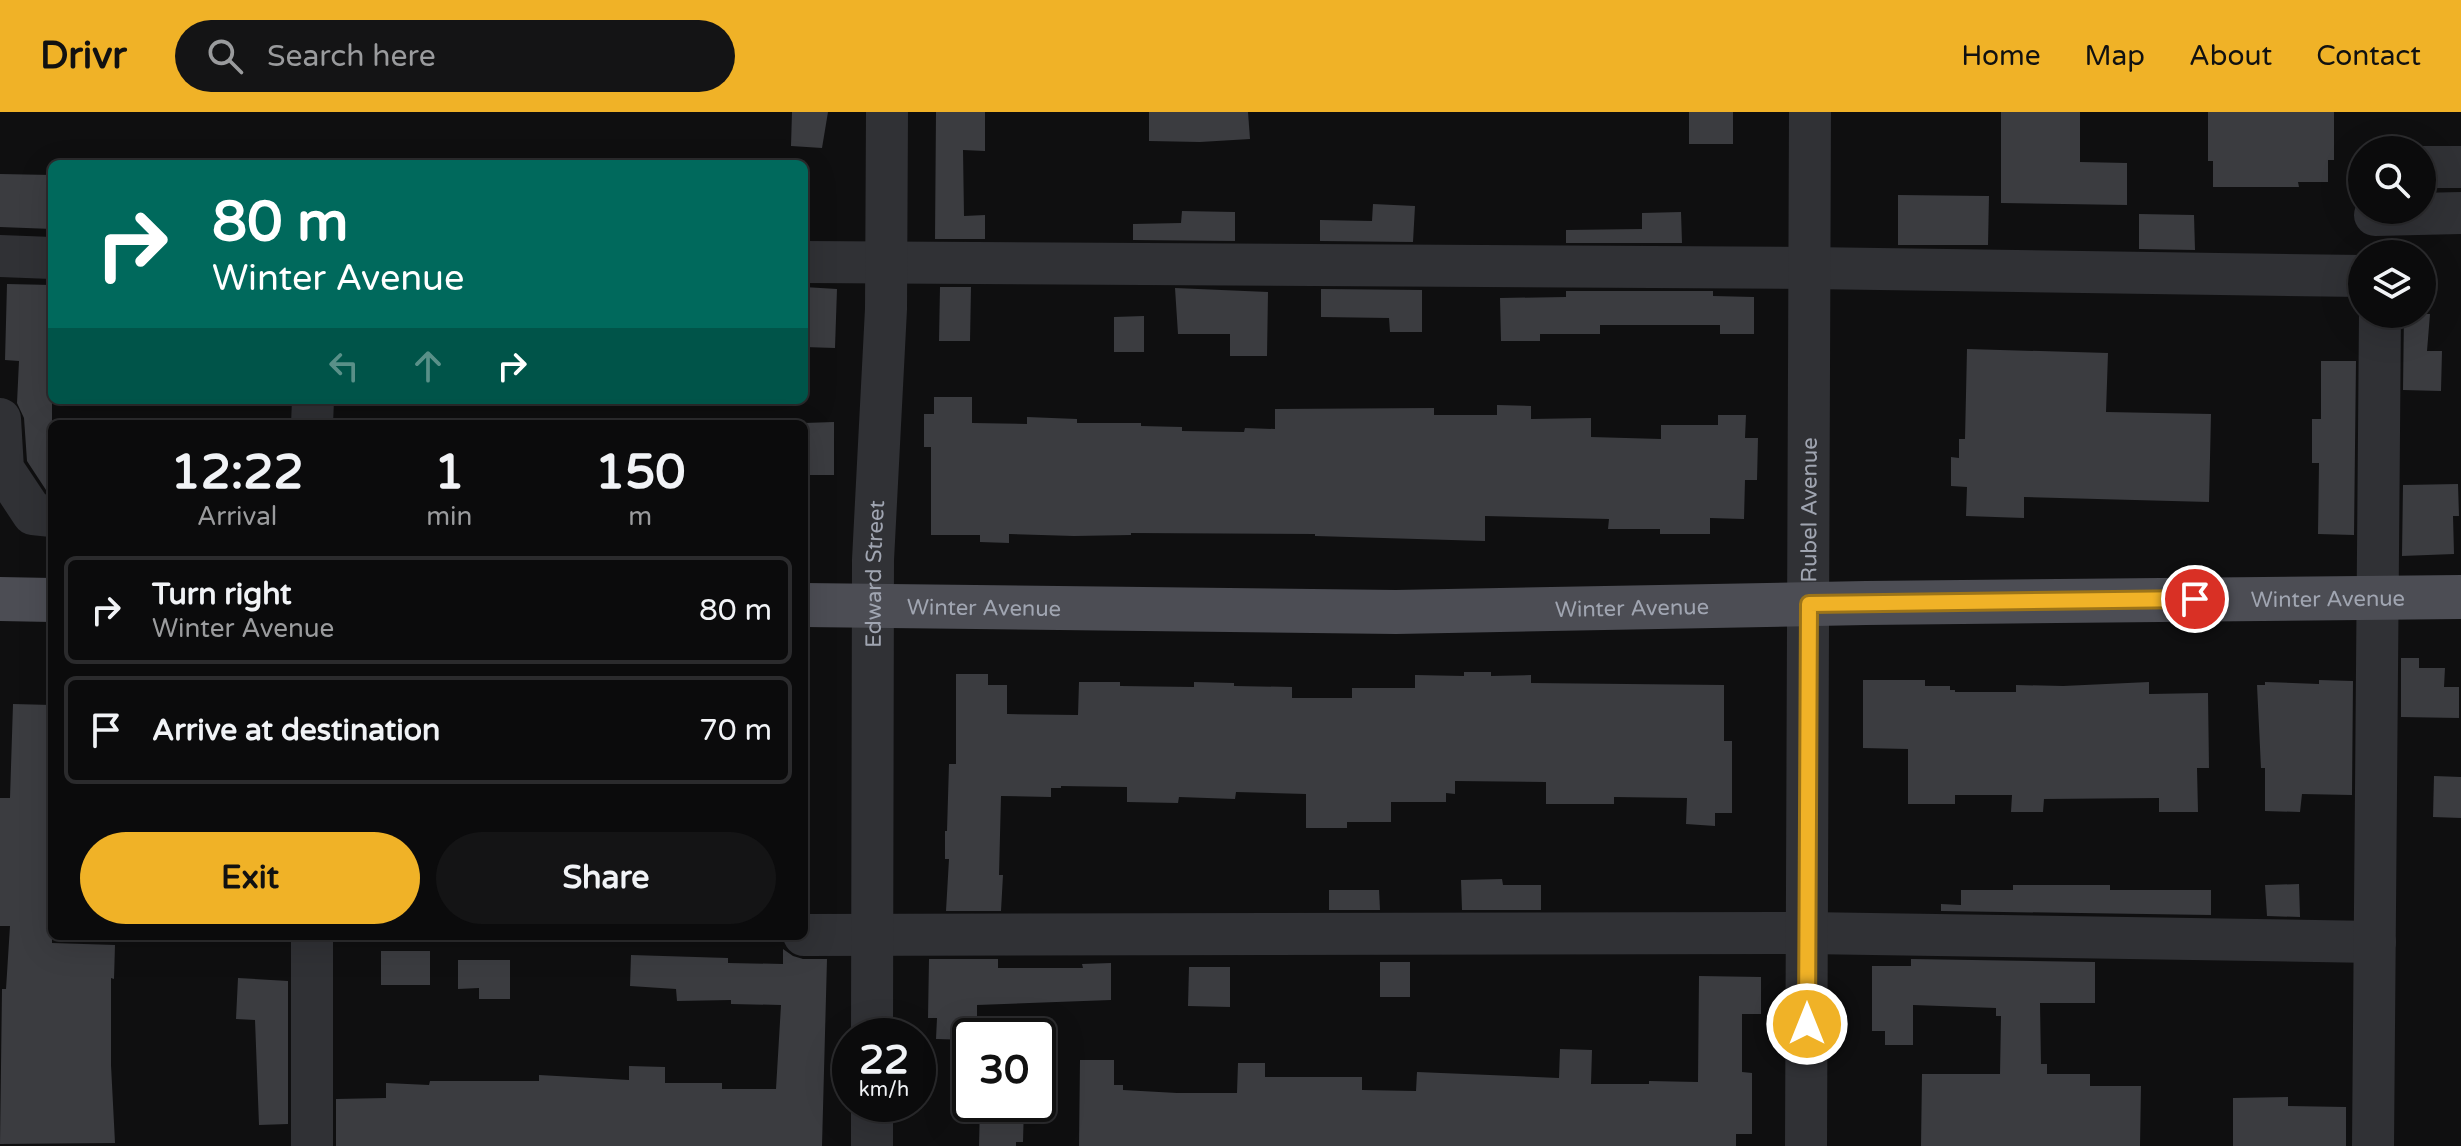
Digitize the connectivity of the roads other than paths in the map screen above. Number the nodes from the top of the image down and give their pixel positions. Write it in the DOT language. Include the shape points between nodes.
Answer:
graph roads {
  1 [pos="887,112"];
  2 [pos="1810,112"];
  3 [pos="2436,167"];
  4 [pos="2461,167"];
  5 [pos="2461,213"];
  6 [pos="2376,226"];
  7 [pos="0,256"];
  8 [pos="48,258"];
  9 [pos="808,262"];
  10 [pos="886,262"];
  11 [pos="1810,268"];
  12 [pos="2348,276"];
  13 [pos="2380,328"];
  14 [pos="1,445"];
  15 [pos="48,516"];
  16 [pos="2378,597"];
  17 [pos="2461,597"];
  18 [pos="0,599"];
  19 [pos="48,600"];
  20 [pos="874,604"];
  21 [pos="1809,604"];
  22 [pos="808,605"];
  23 [pos="1807,933"];
  24 [pos="808,935"];
  25 [pos="872,936"];
  26 [pos="312,940"];
  27 [pos="2375,942"];
  28 [pos="872,1018"];
  29 [pos="872,1122"];
  30 [pos="312,1146"];
  31 [pos="872,1146"];
  32 [pos="1806,1146"];
  33 [pos="2373,1146"];
  1 -- 10 [label="street, Edward Street"];
  2 -- 11 [label="street, Rubel Avenue"];
  3 -- 4 [label="street"];
  5 -- 6 [label="street"];
  7 -- 8 [label="street"];
  9 -- 10 [label="street"];
  10 -- 11 [label="street"];
  10 -- 20 [label="street, Edward Street"];
  11 -- 12 [label="street"];
  11 -- 21 [label="street, Rubel Avenue"];
  13 -- 16 [label="street"];
  14 -- 15 [label="street" via="3,469 33,514"];
  16 -- 17 [label="main road, Winter Avenue"];
  16 -- 21 [label="main road, Winter Avenue"];
  16 -- 27 [label="street"];
  18 -- 19 [label="main road"];
  20 -- 21 [label="main road, Winter Avenue" via="1396,612"];
  20 -- 22 [label="main road, Winter Avenue"];
  20 -- 25 [label="street, Edward Street"];
  21 -- 23 [label="street, Rubel Avenue"];
  23 -- 25 [label="street"];
  23 -- 27 [label="street"];
  23 -- 32 [label="street, Rubel Avenue"];
  24 -- 25 [label="street"];
  25 -- 28 [label="street, Edward Street"];
  26 -- 30 [label="street"];
  27 -- 33 [label="street"];
  29 -- 31 [label="street"];
}
